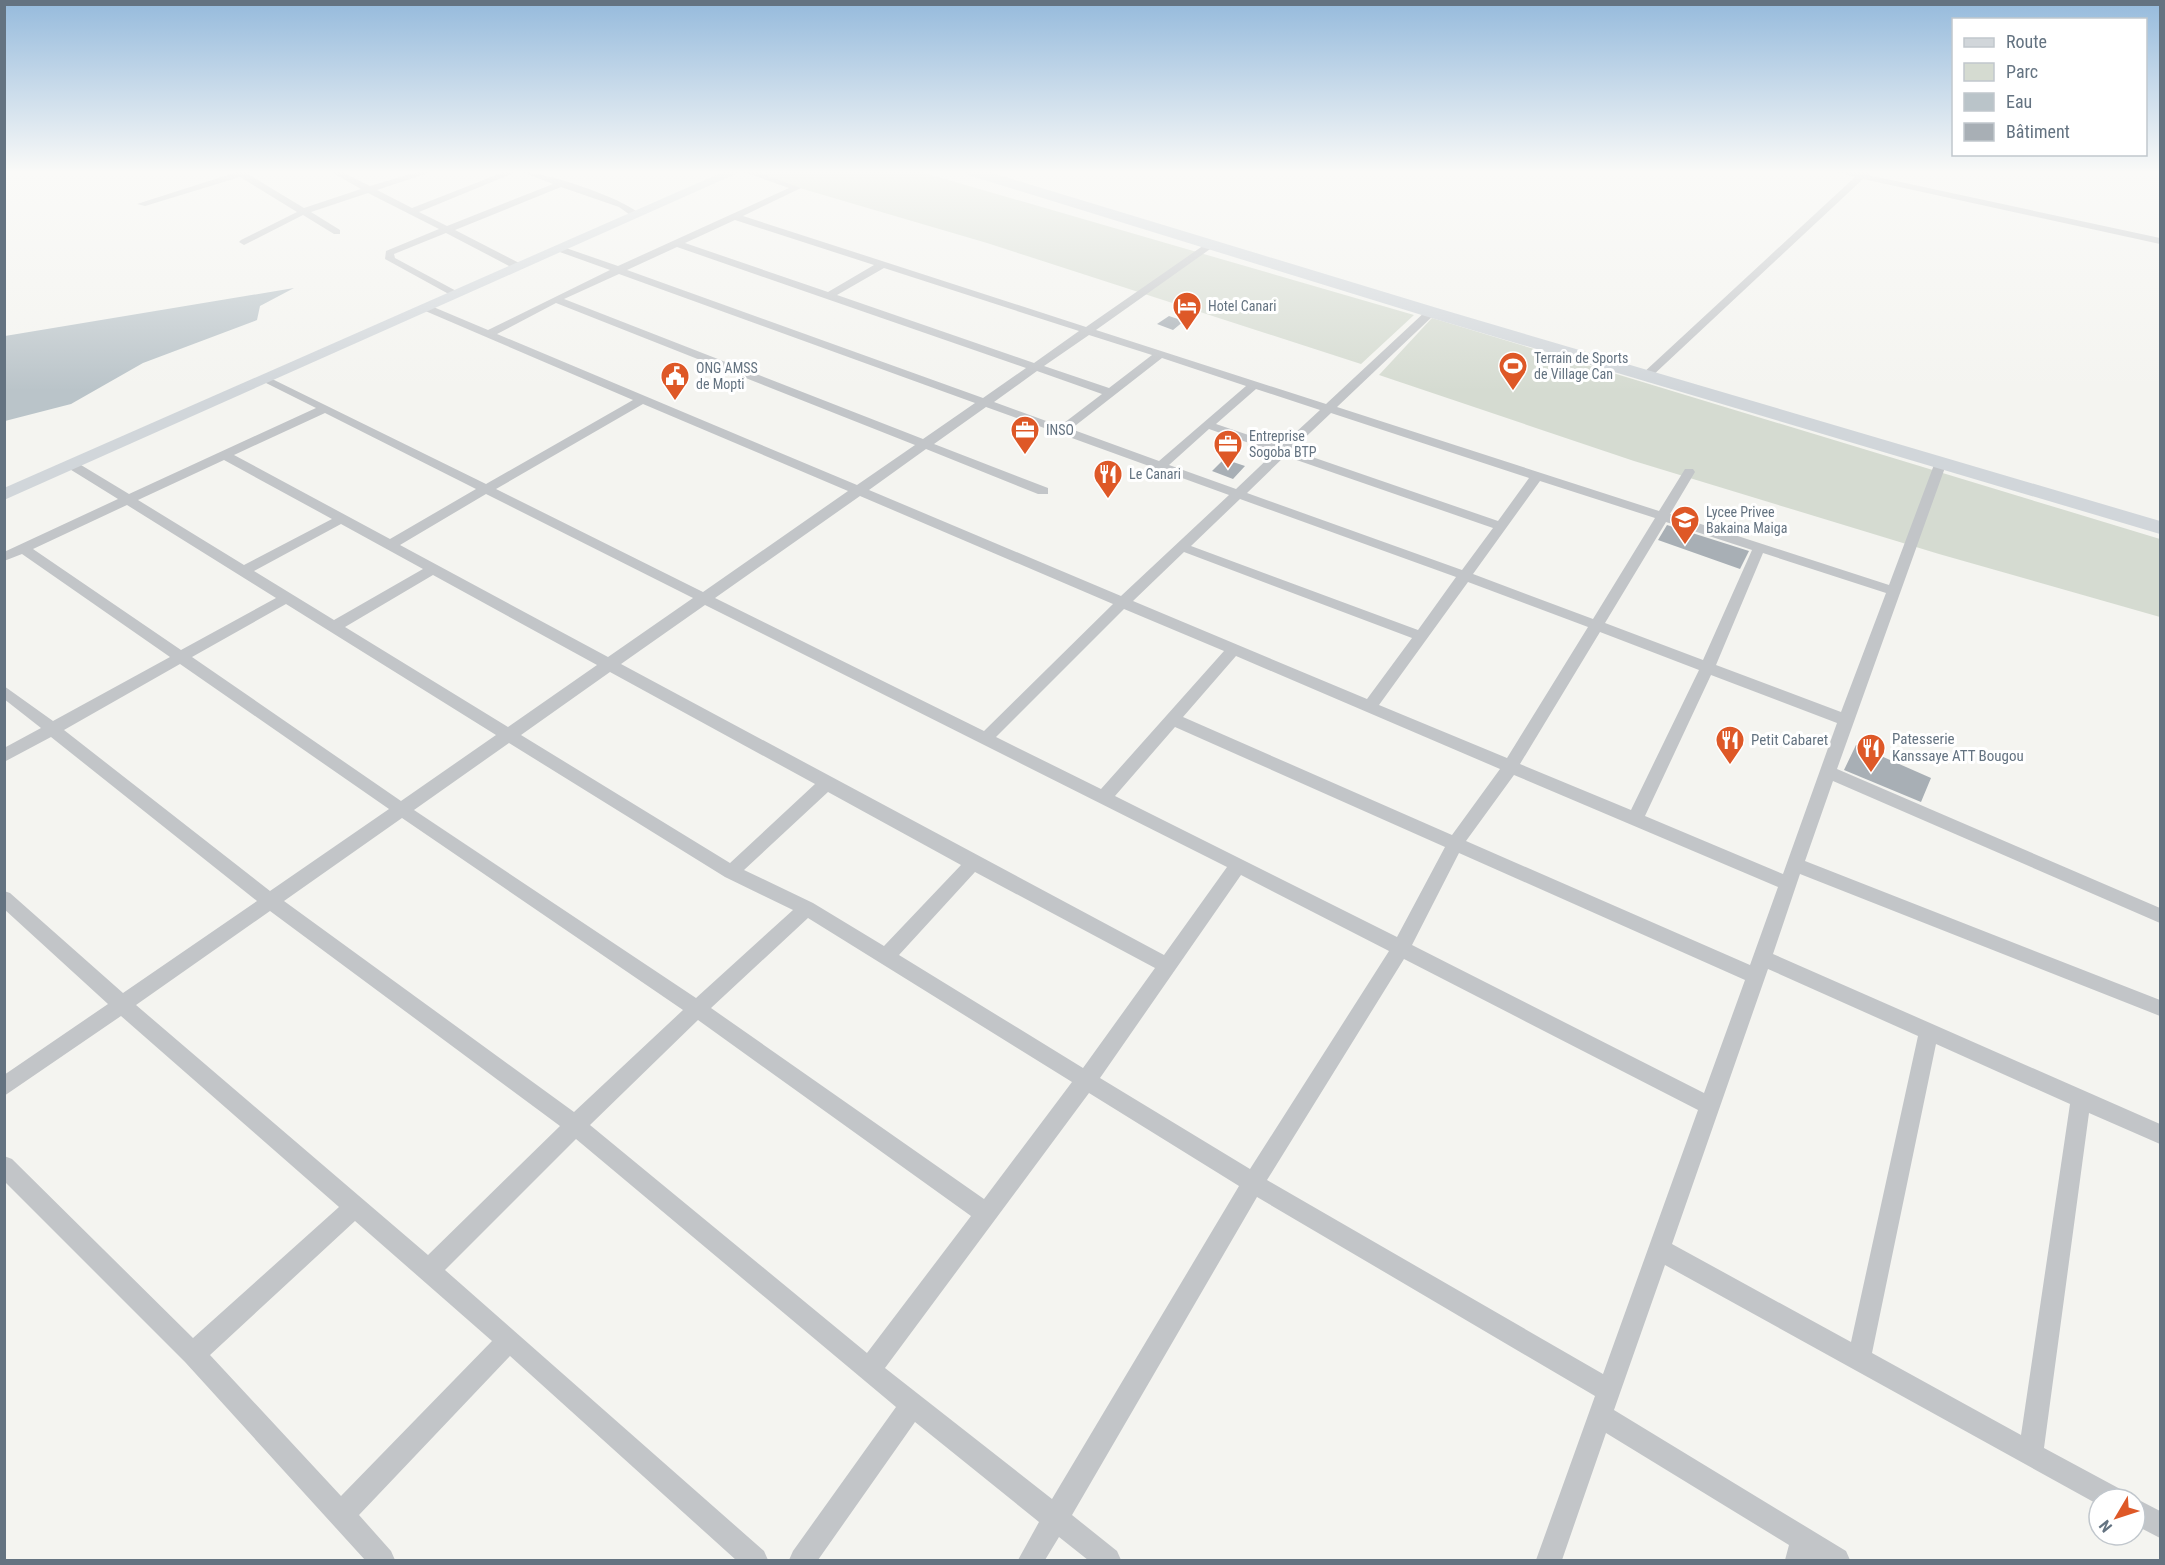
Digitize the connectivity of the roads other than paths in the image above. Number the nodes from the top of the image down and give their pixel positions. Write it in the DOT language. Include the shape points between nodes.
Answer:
graph roads {
  1 [pos="407,245"];
  2 [pos="475,245"];
  3 [pos="569,245"];
  4 [pos="676,245"];
  5 [pos="681,245"];
  6 [pos="821,245"];
  7 [pos="1210,245"];
  8 [pos="1787,245"];
  9 [pos="560,249"];
  10 [pos="882,265"];
  11 [pos="519,267"];
  12 [pos="622,270"];
  13 [pos="456,295"];
  14 [pos="828,296"];
  15 [pos="555,299"];
  16 [pos="427,308"];
  17 [pos="1431,312"];
  18 [pos="1086,332"];
  19 [pos="488,334"];
  20 [pos="1159,355"];
  21 [pos="1035,367"];
  22 [pos="1646,376"];
  23 [pos="266,380"];
  24 [pos="1253,385"];
  25 [pos="1111,393"];
  26 [pos="643,399"];
  27 [pos="983,403"];
  28 [pos="324,409"];
  29 [pos="1329,410"];
  30 [pos="1208,425"];
  31 [pos="1061,431"];
  32 [pos="924,444"];
  33 [pos="1285,452"];
  34 [pos="225,455"];
  35 [pos="1941,462"];
  36 [pos="72,465"];
  37 [pos="1159,467"];
  38 [pos="1689,472"];
  39 [pos="1537,476"];
  40 [pos="485,490"];
  41 [pos="859,490"];
  42 [pos="1043,491"];
  43 [pos="4,495"];
  44 [pos="1238,495"];
  45 [pos="129,500"];
  46 [pos="1662,516"];
  47 [pos="341,519"];
  48 [pos="1500,526"];
  49 [pos="2160,528"];
  50 [pos="389,545"];
  51 [pos="1182,547"];
  52 [pos="23,548"];
  53 [pos="1759,548"];
  54 [pos="4,557"];
  55 [pos="433,569"];
  56 [pos="244,572"];
  57 [pos="1463,575"];
  58 [pos="1894,591"];
  59 [pos="286,598"];
  60 [pos="703,599"];
  61 [pos="1124,601"];
  62 [pos="1596,624"];
  63 [pos="334,627"];
  64 [pos="1420,636"];
  65 [pos="1234,649"];
  66 [pos="179,658"];
  67 [pos="610,664"];
  68 [pos="1708,666"];
  69 [pos="4,691"];
  70 [pos="1370,706"];
  71 [pos="1172,719"];
  72 [pos="1846,720"];
  73 [pos="52,729"];
  74 [pos="508,735"];
  75 [pos="984,740"];
  76 [pos="4,756"];
  77 [pos="1510,766"];
  78 [pos="1828,772"];
  79 [pos="826,784"];
  80 [pos="1102,799"];
  81 [pos="402,810"];
  82 [pos="1635,819"];
  83 [pos="1455,844"];
  84 [pos="973,863"];
  85 [pos="1238,865"];
  86 [pos="1796,865"];
  87 [pos="731,872"];
  88 [pos="1788,884"];
  89 [pos="4,898"];
  90 [pos="270,902"];
  91 [pos="807,908"];
  92 [pos="2160,916"];
  93 [pos="1400,949"];
  94 [pos="887,956"];
  95 [pos="1763,958"];
  96 [pos="1168,966"];
  97 [pos="1757,978"];
  98 [pos="122,1005"];
  99 [pos="696,1008"];
  100 [pos="2160,1008"];
  101 [pos="1929,1031"];
  102 [pos="1087,1079"];
  103 [pos="4,1087"];
  104 [pos="2081,1099"];
  105 [pos="1710,1106"];
  106 [pos="574,1124"];
  107 [pos="2160,1134"];
  108 [pos="4,1166"];
  109 [pos="1253,1184"];
  110 [pos="355,1207"];
  111 [pos="985,1213"];
  112 [pos="1660,1250"];
  113 [pos="428,1271"];
  114 [pos="509,1340"];
  115 [pos="193,1354"];
  116 [pos="1859,1359"];
  117 [pos="870,1370"];
  118 [pos="1609,1391"];
  119 [pos="913,1405"];
  120 [pos="1600,1415"];
  121 [pos="2031,1454"];
  122 [pos="2092,1487"];
  123 [pos="341,1515"];
  124 [pos="1056,1519"];
  125 [pos="1801,1550"];
  126 [pos="382,1560"];
  127 [pos="755,1560"];
  128 [pos="802,1560"];
  129 [pos="1031,1560"];
  130 [pos="1108,1560"];
  131 [pos="1549,1560"];
  132 [pos="1837,1560"];
  1 -- 13 [label="street" via="389,256"];
  2 -- 11 [label="street"];
  3 -- 9 [label="street"];
  4 -- 12 [label="street"];
  5 -- 14 [label="street"];
  6 -- 10 [label="street"];
  7 -- 17 [label="main road"];
  7 -- 18 [label="street"];
  8 -- 22 [label="street"];
  9 -- 11 [label="street"];
  9 -- 12 [label="street"];
  10 -- 14 [label="street"];
  10 -- 18 [label="street"];
  11 -- 13 [label="street"];
  12 -- 15 [label="street"];
  12 -- 27 [label="street"];
  13 -- 16 [label="street"];
  14 -- 21 [label="street"];
  15 -- 19 [label="street"];
  15 -- 32 [label="street"];
  16 -- 19 [label="street"];
  16 -- 23 [label="street"];
  17 -- 22 [label="main road"];
  17 -- 29 [label="street"];
  18 -- 20 [label="street"];
  18 -- 21 [label="street"];
  19 -- 26 [label="street"];
  20 -- 24 [label="street"];
  20 -- 25 [label="street"];
  21 -- 25 [label="street"];
  21 -- 27 [label="street"];
  22 -- 35 [label="main road"];
  23 -- 28 [label="street"];
  23 -- 36 [label="street"];
  24 -- 29 [label="street"];
  24 -- 30 [label="street"];
  25 -- 31 [label="street"];
  26 -- 40 [label="street"];
  26 -- 41 [label="street"];
  27 -- 31 [label="street"];
  27 -- 32 [label="street"];
  28 -- 34 [label="street"];
  28 -- 40 [label="street"];
  29 -- 33 [label="street"];
  29 -- 39 [label="street"];
  30 -- 33 [label="street"];
  30 -- 37 [label="street"];
  31 -- 37 [label="street"];
  32 -- 41 [label="street"];
  32 -- 42 [label="street"];
  33 -- 44 [label="street"];
  33 -- 48 [label="street"];
  34 -- 45 [label="street"];
  34 -- 47 [label="street"];
  35 -- 49 [label="main road"];
  35 -- 58 [label="street"];
  36 -- 43 [label="street"];
  36 -- 45 [label="street"];
  37 -- 44 [label="street"];
  38 -- 46 [label="street"];
  39 -- 46 [label="street"];
  39 -- 48 [label="street"];
  40 -- 50 [label="street"];
  40 -- 60 [label="street"];
  41 -- 60 [label="street"];
  41 -- 61 [label="street"];
  44 -- 51 [label="street"];
  44 -- 57 [label="street"];
  45 -- 52 [label="street"];
  45 -- 56 [label="street"];
  46 -- 53 [label="street"];
  46 -- 62 [label="street"];
  47 -- 50 [label="street"];
  47 -- 56 [label="street"];
  48 -- 57 [label="street"];
  50 -- 55 [label="street"];
  51 -- 61 [label="street"];
  51 -- 64 [label="street"];
  52 -- 54 [label="street"];
  52 -- 66 [label="street"];
  53 -- 58 [label="street"];
  53 -- 68 [label="street"];
  55 -- 63 [label="street"];
  55 -- 67 [label="street"];
  56 -- 59 [label="street"];
  57 -- 62 [label="street"];
  57 -- 64 [label="street"];
  58 -- 72 [label="street"];
  59 -- 63 [label="street"];
  59 -- 66 [label="street"];
  60 -- 67 [label="street"];
  60 -- 75 [label="street"];
  61 -- 65 [label="street"];
  61 -- 75 [label="street"];
  62 -- 68 [label="street"];
  62 -- 77 [label="street"];
  63 -- 74 [label="street"];
  64 -- 70 [label="street"];
  65 -- 70 [label="street"];
  65 -- 71 [label="street"];
  66 -- 73 [label="street"];
  66 -- 81 [label="street"];
  67 -- 74 [label="street"];
  67 -- 79 [label="street"];
  68 -- 72 [label="street"];
  68 -- 82 [label="street"];
  69 -- 73 [label="street"];
  70 -- 77 [label="street"];
  71 -- 80 [label="street"];
  71 -- 83 [label="street"];
  72 -- 78 [label="street"];
  73 -- 76 [label="street"];
  73 -- 90 [label="street"];
  74 -- 81 [label="street"];
  74 -- 87 [label="street"];
  75 -- 80 [label="street"];
  77 -- 82 [label="street"];
  77 -- 83 [label="street"];
  78 -- 86 [label="street"];
  78 -- 92 [label="street"];
  79 -- 84 [label="street"];
  79 -- 87 [label="street"];
  80 -- 85 [label="street"];
  81 -- 90 [label="street"];
  81 -- 99 [label="street"];
  82 -- 88 [label="street"];
  83 -- 93 [label="street"];
  83 -- 97 [label="street"];
  84 -- 94 [label="street"];
  84 -- 96 [label="street"];
  85 -- 93 [label="street"];
  85 -- 96 [label="street"];
  86 -- 88 [label="street"];
  86 -- 100 [label="street"];
  87 -- 91 [label="street"];
  88 -- 95 [label="street"];
  89 -- 98 [label="street"];
  90 -- 98 [label="street"];
  90 -- 106 [label="street"];
  91 -- 94 [label="street"];
  91 -- 99 [label="street"];
  93 -- 105 [label="street"];
  93 -- 109 [label="street"];
  94 -- 102 [label="street"];
  95 -- 97 [label="street"];
  95 -- 101 [label="street"];
  96 -- 102 [label="street"];
  97 -- 105 [label="street"];
  98 -- 103 [label="street"];
  98 -- 110 [label="street"];
  99 -- 106 [label="street"];
  99 -- 111 [label="street"];
  101 -- 104 [label="street"];
  101 -- 116 [label="street"];
  102 -- 109 [label="street"];
  102 -- 111 [label="street"];
  104 -- 107 [label="street"];
  104 -- 121 [label="street"];
  105 -- 112 [label="street"];
  106 -- 113 [label="street"];
  106 -- 117 [label="street"];
  108 -- 115 [label="street"];
  109 -- 118 [label="street"];
  109 -- 124 [label="street"];
  110 -- 113 [label="street"];
  110 -- 115 [label="street"];
  111 -- 117 [label="street"];
  112 -- 116 [label="street"];
  112 -- 118 [label="street"];
  113 -- 114 [label="street"];
  114 -- 123 [label="street"];
  114 -- 127 [label="street"];
  115 -- 123 [label="street"];
  116 -- 121 [label="street"];
  117 -- 119 [label="street"];
  118 -- 120 [label="street"];
  119 -- 124 [label="street"];
  119 -- 128 [label="street"];
  120 -- 125 [label="street"];
  120 -- 131 [label="street"];
  121 -- 122 [label="street"];
  123 -- 126 [label="street"];
  124 -- 129 [label="street"];
  124 -- 130 [label="street"];
  125 -- 132 [label="street"];
}
